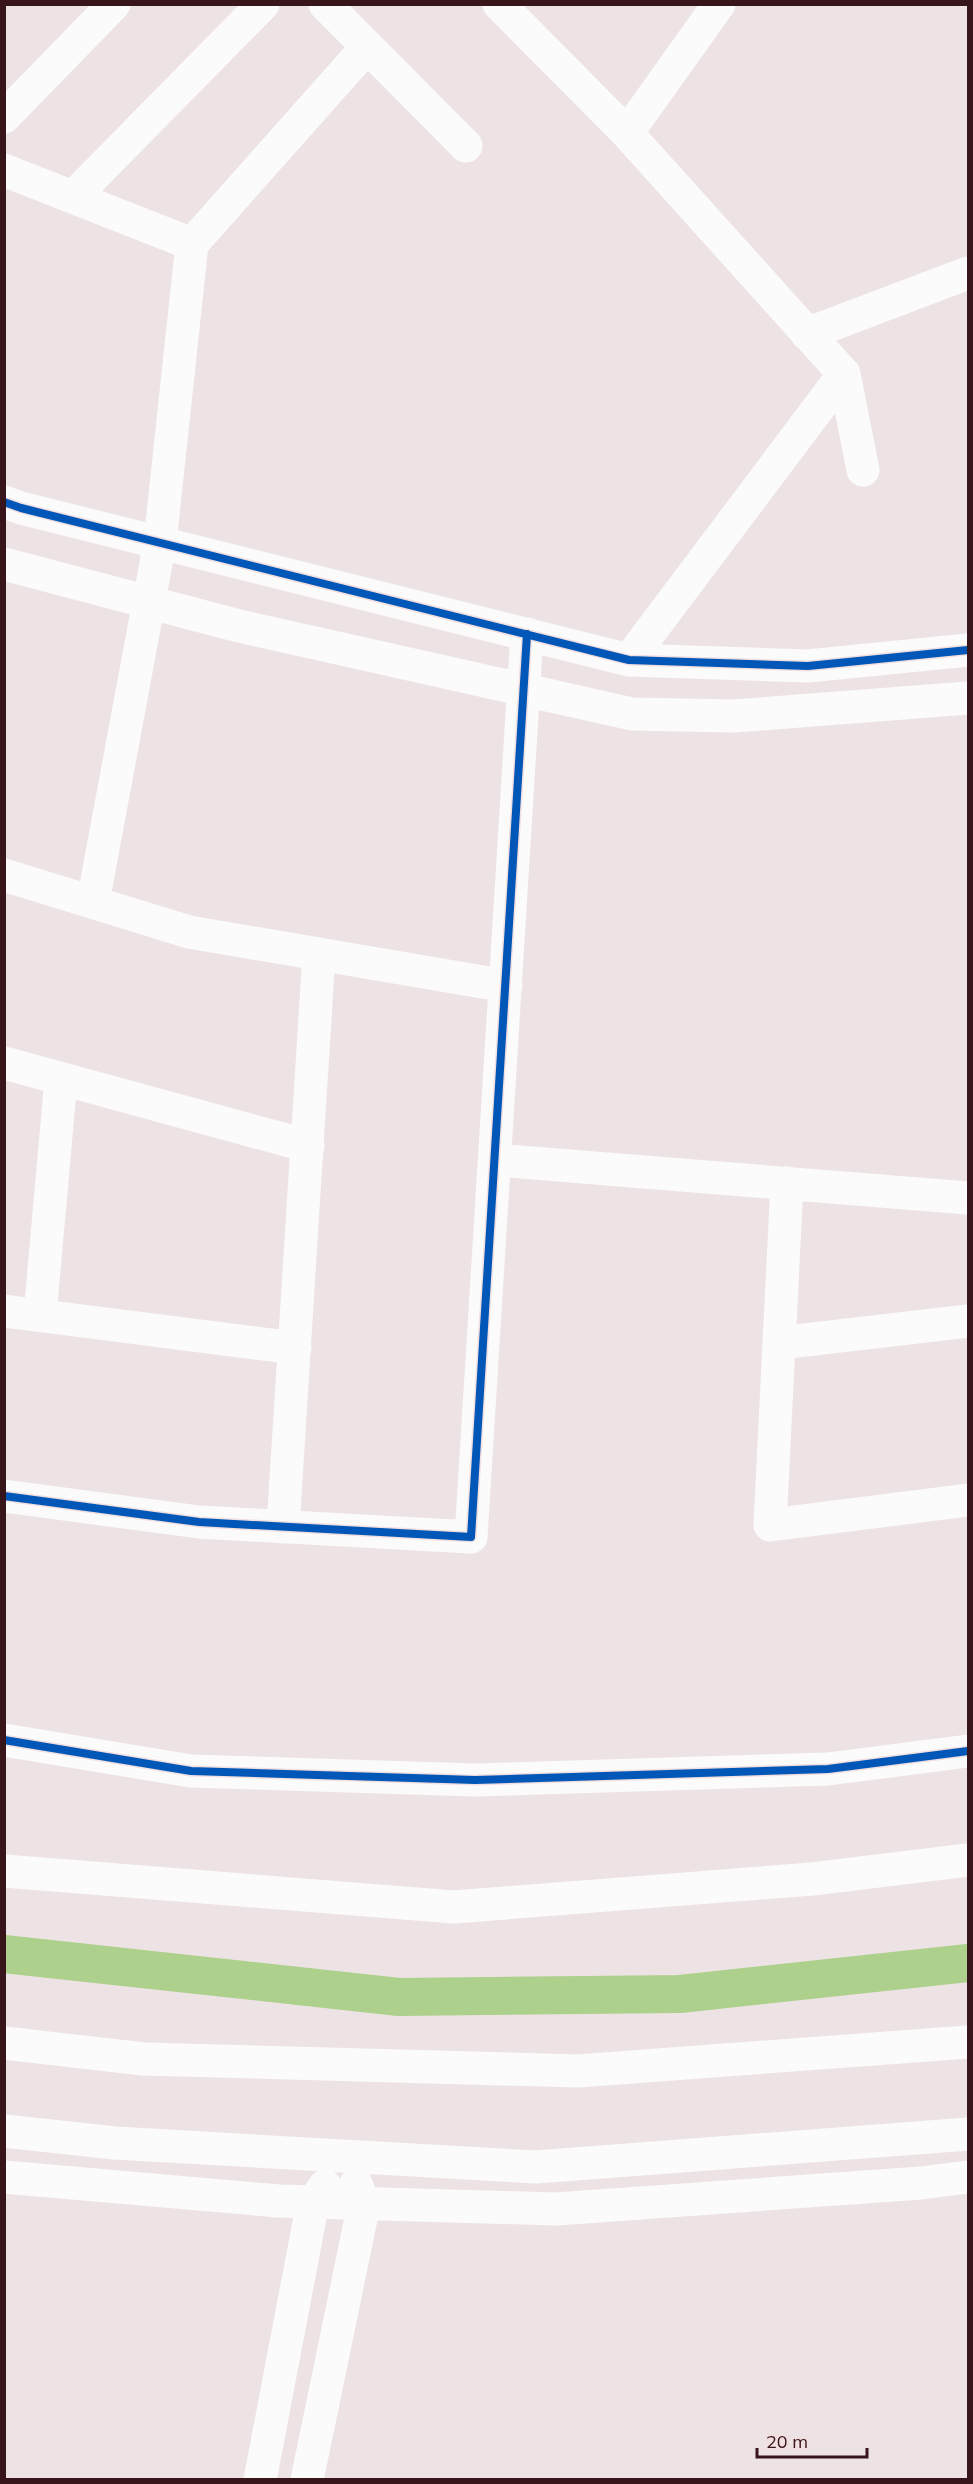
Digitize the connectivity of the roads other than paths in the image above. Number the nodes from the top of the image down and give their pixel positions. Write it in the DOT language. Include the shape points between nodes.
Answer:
graph roads {
  1 [pos="114,4"];
  2 [pos="263,4"];
  3 [pos="325,4"];
  4 [pos="499,4"];
  5 [pos="719,4"];
  6 [pos="367,46"];
  7 [pos="4,117"];
  8 [pos="627,133"];
  9 [pos="466,146"];
  10 [pos="4,170"];
  11 [pos="73,197"];
  12 [pos="192,244"];
  13 [pos="969,273"];
  14 [pos="807,334"];
  15 [pos="844,374"];
  16 [pos="863,470"];
  17 [pos="4,502"];
  18 [pos="160,542"];
  19 [pos="4,564"];
  20 [pos="149,603"];
  21 [pos="527,634"];
  22 [pos="969,650"];
  23 [pos="629,660"];
  24 [pos="524,690"];
  25 [pos="969,698"];
  26 [pos="4,875"];
  27 [pos="93,902"];
  28 [pos="319,954"];
  29 [pos="506,986"];
  30 [pos="4,1063"];
  31 [pos="61,1079"];
  32 [pos="308,1146"];
  33 [pos="495,1161"];
  34 [pos="787,1183"];
  35 [pos="969,1198"];
  36 [pos="4,1311"];
  37 [pos="40,1315"];
  38 [pos="969,1321"];
  39 [pos="779,1343"];
  40 [pos="295,1348"];
  41 [pos="4,1496"];
  42 [pos="969,1500"];
  43 [pos="283,1527"];
  44 [pos="4,1740"];
  45 [pos="969,1750"];
  46 [pos="969,1860"];
  47 [pos="4,1871"];
  48 [pos="969,2042"];
  49 [pos="4,2043"];
  50 [pos="4,2130"];
  51 [pos="969,2134"];
  52 [pos="345,2158"];
  53 [pos="4,2177"];
  54 [pos="969,2177"];
  55 [pos="313,2202"];
  56 [pos="364,2204"];
  57 [pos="260,2480"];
  58 [pos="307,2480"];
  1 -- 7 [label="street"];
  2 -- 11 [label="street"];
  3 -- 6 [label="street"];
  4 -- 8 [label="street"];
  5 -- 8 [label="street"];
  6 -- 9 [label="street"];
  6 -- 12 [label="street"];
  8 -- 14 [label="street"];
  10 -- 11 [label="street"];
  11 -- 12 [label="street"];
  12 -- 18 [label="street"];
  13 -- 14 [label="street"];
  14 -- 15 [label="street"];
  15 -- 16 [label="street"];
  15 -- 23 [label="street"];
  17 -- 18 [label="street"];
  18 -- 20 [label="street"];
  18 -- 21 [label="street"];
  19 -- 20 [label="street"];
  20 -- 24 [label="street"];
  20 -- 27 [label="street"];
  21 -- 23 [label="street"];
  21 -- 24 [label="street"];
  22 -- 23 [label="street" via="808,666"];
  24 -- 25 [label="street" via="632,714 723,716"];
  24 -- 29 [label="street"];
  26 -- 27 [label="street"];
  27 -- 28 [label="street" via="189,932"];
  28 -- 29 [label="street"];
  28 -- 32 [label="street"];
  29 -- 33 [label="street"];
  30 -- 31 [label="street"];
  31 -- 32 [label="street"];
  31 -- 37 [label="street"];
  32 -- 40 [label="street"];
  33 -- 34 [label="street"];
  33 -- 43 [label="street" via="471,1537"];
  34 -- 35 [label="street"];
  34 -- 39 [label="street"];
  36 -- 37 [label="street"];
  37 -- 40 [label="street"];
  38 -- 39 [label="street"];
  39 -- 42 [label="street" via="770,1525"];
  40 -- 43 [label="street"];
  41 -- 43 [label="street" via="199,1522"];
  44 -- 45 [label="street" via="191,1771 475,1780 828,1769"];
  46 -- 47 [label="street" via="812,1879 454,1907"];
  48 -- 49 [label="street" via="578,2071 144,2059"];
  50 -- 52 [label="street" via="115,2143"];
  51 -- 52 [label="street" via="536,2167"];
  52 -- 55 [label="street"];
  52 -- 56 [label="street"];
  53 -- 55 [label="street"];
  54 -- 56 [label="street" via="556,2209"];
  55 -- 56 [label="street"];
  55 -- 57 [label="street"];
  56 -- 58 [label="street"];
}
